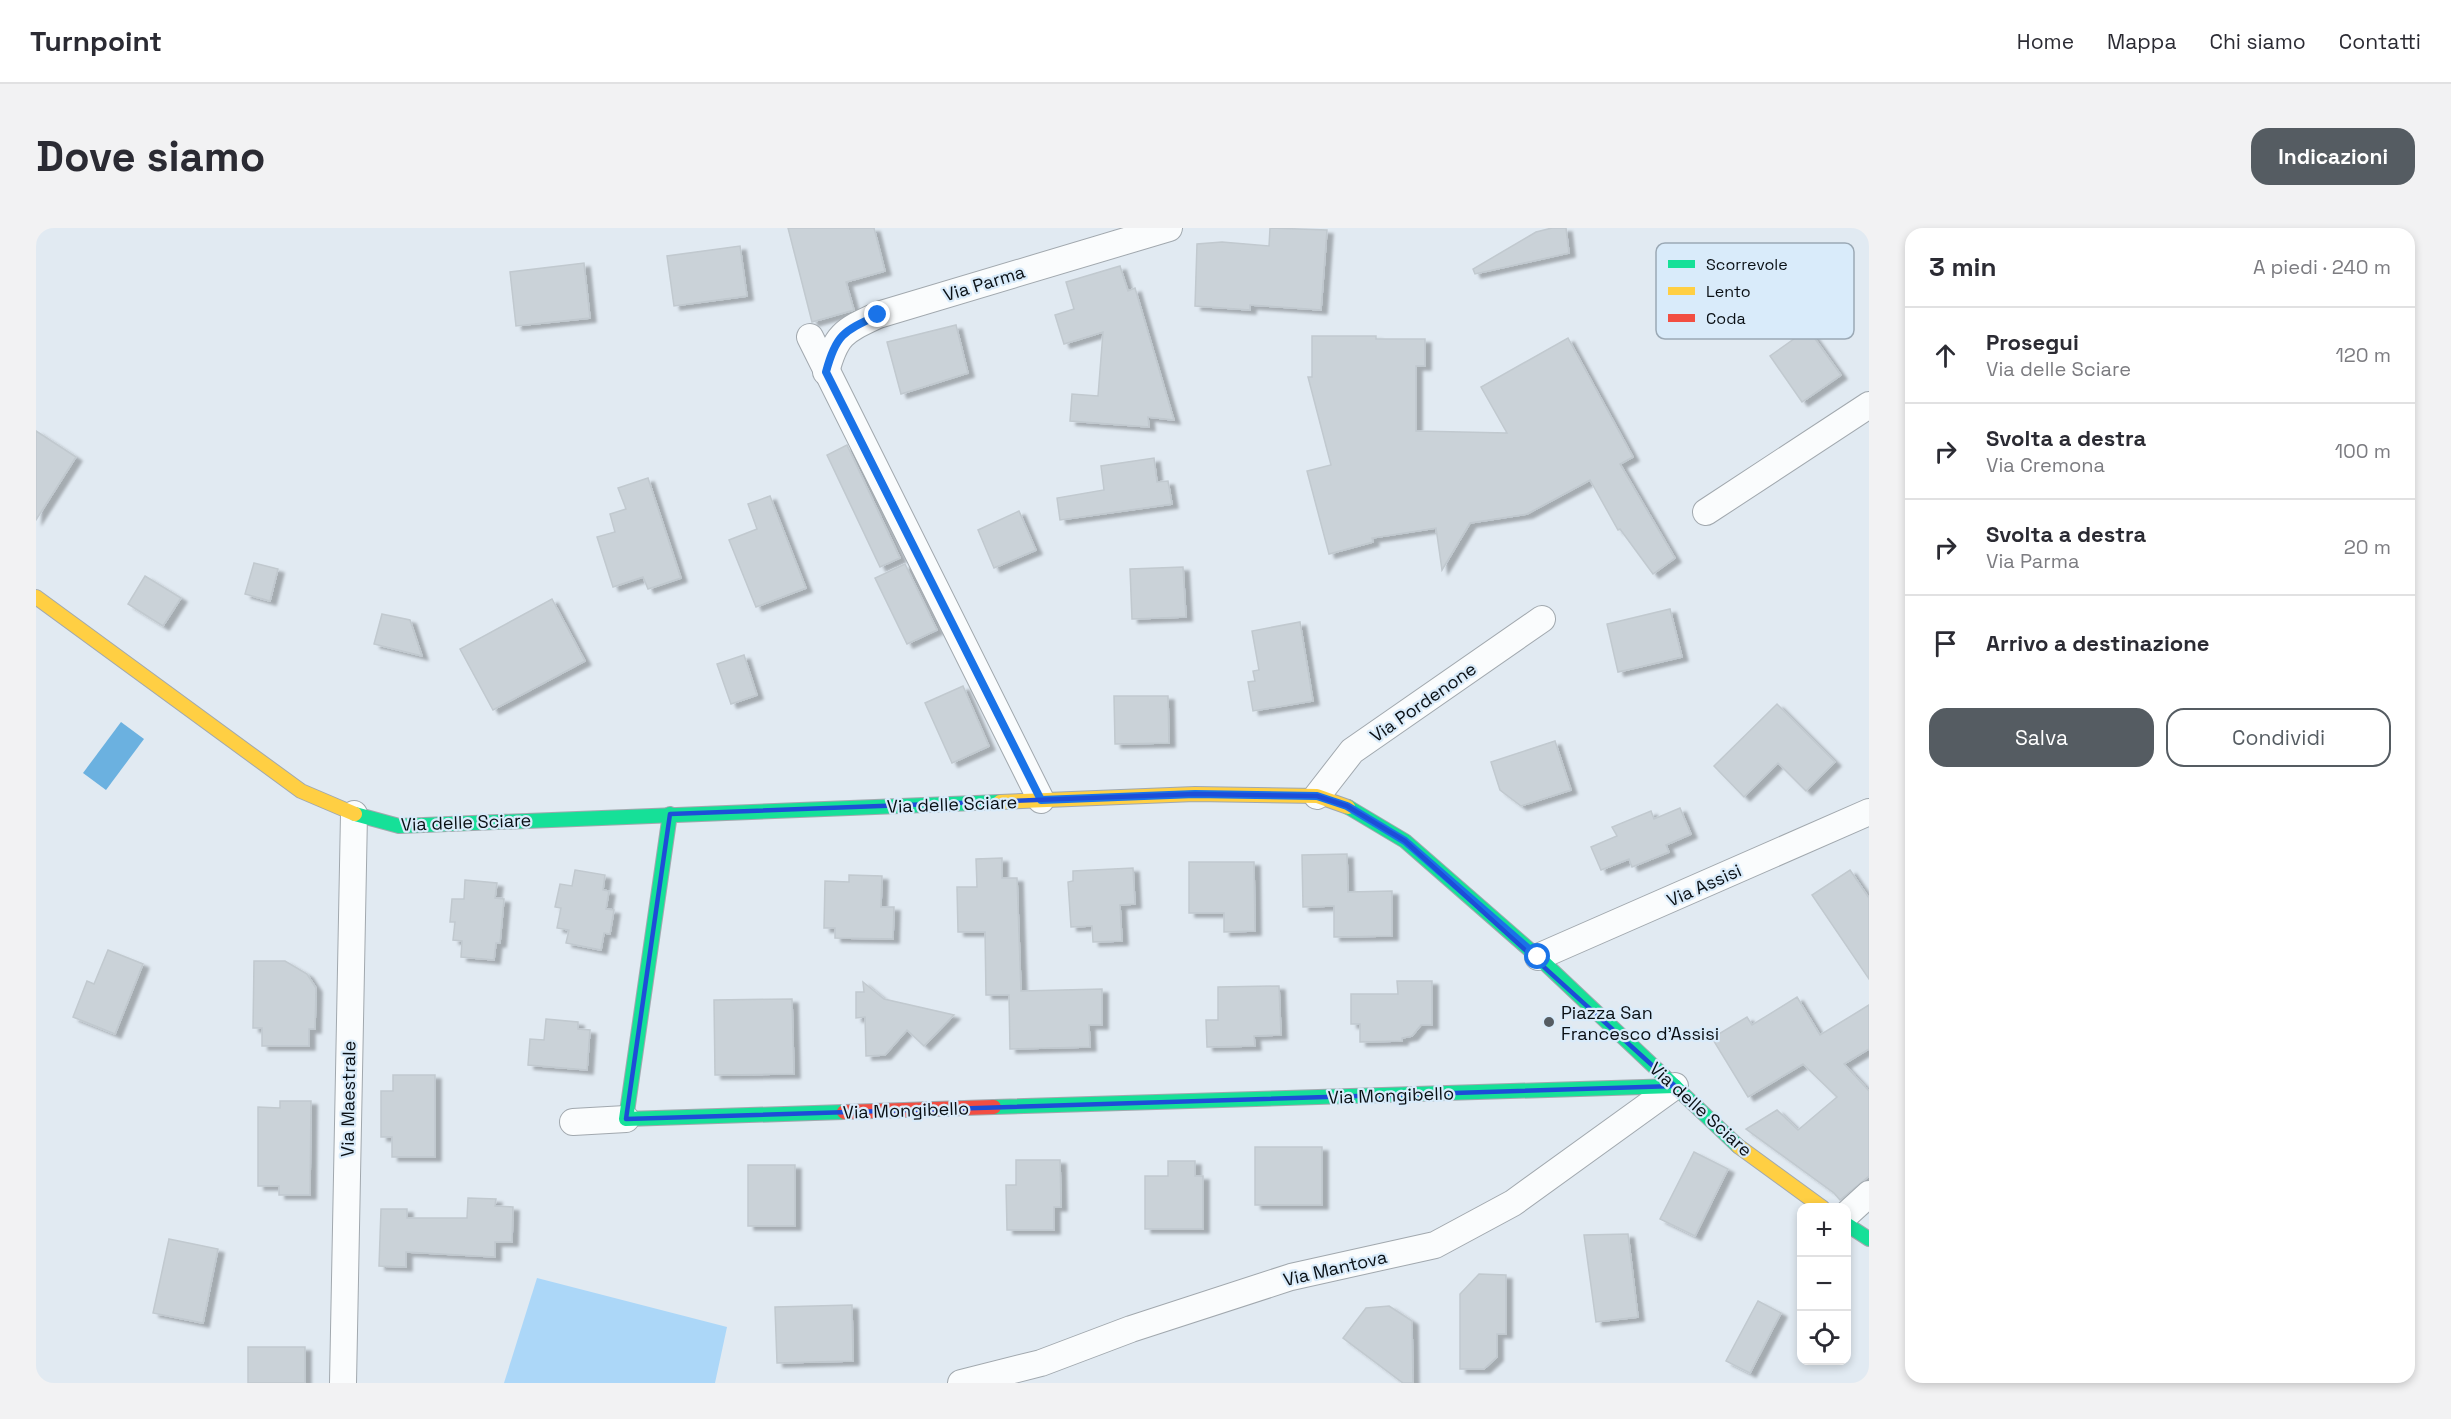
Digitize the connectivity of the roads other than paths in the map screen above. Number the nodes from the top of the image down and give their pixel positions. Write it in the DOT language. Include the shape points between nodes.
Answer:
graph roads {
  1 [pos="1169,228"];
  2 [pos="810,337"];
  3 [pos="826,372"];
  4 [pos="1869,405"];
  5 [pos="1706,512"];
  6 [pos="36,597"];
  7 [pos="1542,619"];
  8 [pos="1317,796"];
  9 [pos="1041,800"];
  10 [pos="1869,812"];
  11 [pos="354,814"];
  12 [pos="670,814"];
  13 [pos="1538,957"];
  14 [pos="1675,1086"];
  15 [pos="626,1119"];
  16 [pos="573,1122"];
  17 [pos="1869,1194"];
  18 [pos="1816,1203"];
  19 [pos="1851,1210"];
  20 [pos="1851,1227"];
  21 [pos="1869,1239"];
  22 [pos="343,1383"];
  23 [pos="961,1383"];
  1 -- 3 [label="street, Via Parma" via="878,315 847,330 832,349"];
  2 -- 3 [label="street"];
  3 -- 9 [label="street"];
  4 -- 5 [label="street"];
  6 -- 11 [label="street, Via delle Sciare" via="301,791"];
  7 -- 8 [label="street, Via Pordenone" via="1352,751"];
  8 -- 9 [label="street, Via delle Sciare" via="1195,794"];
  8 -- 13 [label="street, Via delle Sciare" via="1347,806 1405,841"];
  9 -- 12 [label="street, Via delle Sciare"];
  10 -- 13 [label="street, Via Assisi"];
  11 -- 12 [label="street, Via delle Sciare" via="399,826"];
  11 -- 22 [label="street, Via Maestrale"];
  12 -- 15 [label="street"];
  13 -- 14 [label="street, Via delle Sciare"];
  14 -- 15 [label="street, Via Mongibello"];
  14 -- 18 [label="street, Via delle Sciare" via="1735,1144"];
  14 -- 23 [label="street, Via Mantova" via="1514,1203 1435,1245 1291,1277 1041,1363"];
  15 -- 16 [label="street"];
  17 -- 19 [label="street"];
  20 -- 21 [label="street"];
}
